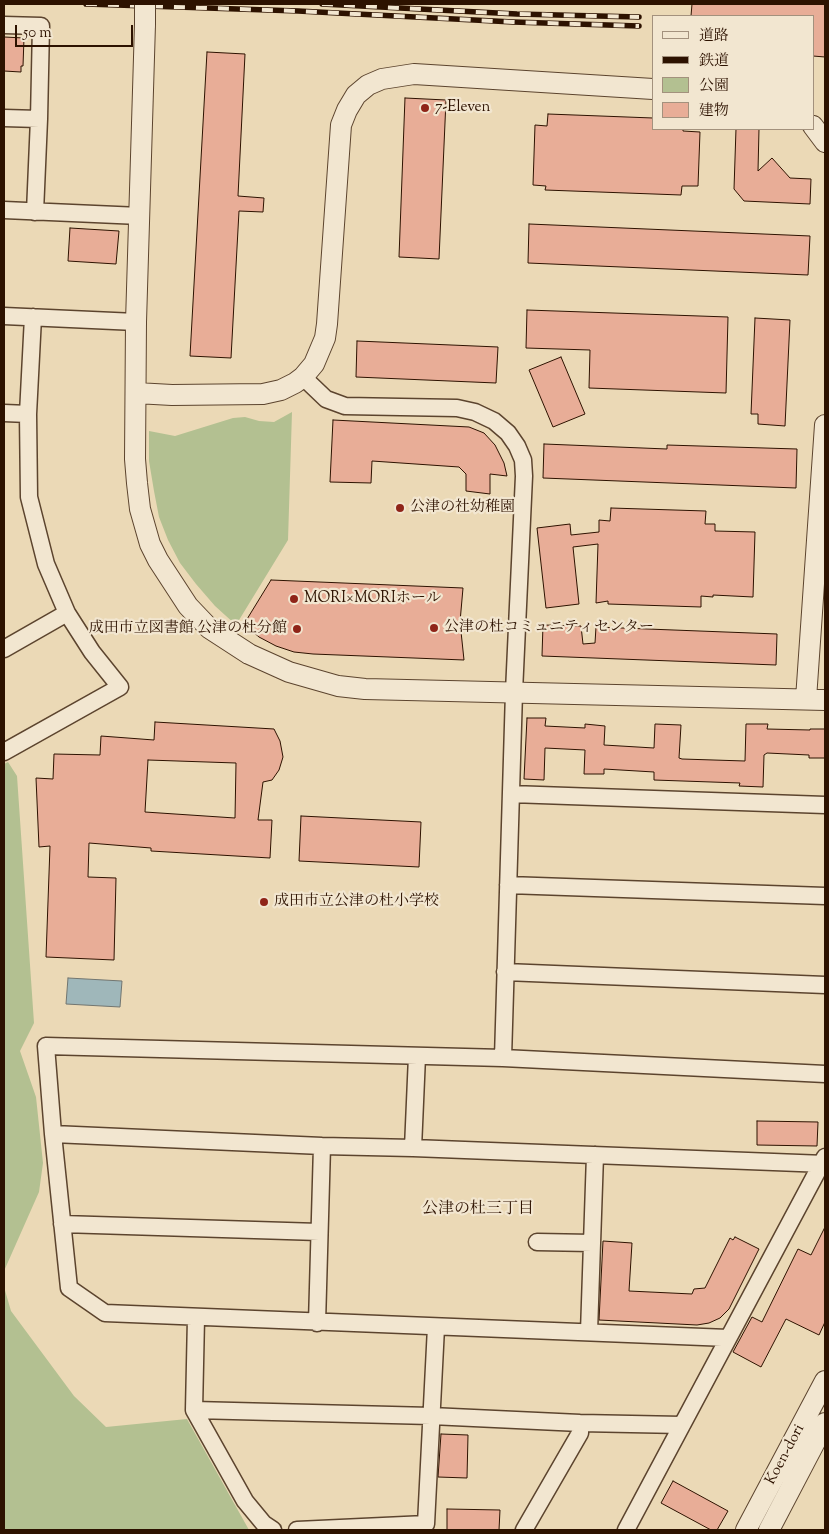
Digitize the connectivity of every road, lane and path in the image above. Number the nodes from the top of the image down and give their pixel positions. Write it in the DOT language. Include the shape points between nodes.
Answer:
graph roads {
  1 [pos="146,4"];
  2 [pos="4,25"];
  3 [pos="652,89"];
  4 [pos="4,118"];
  5 [pos="39,119"];
  6 [pos="814,127"];
  7 [pos="825,142"];
  8 [pos="4,210"];
  9 [pos="35,212"];
  10 [pos="140,216"];
  11 [pos="4,316"];
  12 [pos="33,317"];
  13 [pos="136,322"];
  14 [pos="303,377"];
  15 [pos="136,393"];
  16 [pos="4,412"];
  17 [pos="28,414"];
  18 [pos="825,425"];
  19 [pos="67,614"];
  20 [pos="4,649"];
  21 [pos="514,692"];
  22 [pos="816,700"];
  23 [pos="4,752"];
  24 [pos="511,794"];
  25 [pos="825,805"];
  26 [pos="508,885"];
  27 [pos="825,896"];
  28 [pos="505,972"];
  29 [pos="825,985"];
  30 [pos="417,1056"];
  31 [pos="503,1058"];
  32 [pos="825,1074"];
  33 [pos="53,1134"];
  34 [pos="322,1146"];
  35 [pos="413,1148"];
  36 [pos="595,1154"];
  37 [pos="824,1162"];
  38 [pos="62,1224"];
  39 [pos="319,1232"];
  40 [pos="537,1242"];
  41 [pos="592,1243"];
  42 [pos="196,1318"];
  43 [pos="316,1322"];
  44 [pos="436,1327"];
  45 [pos="589,1332"];
  46 [pos="728,1338"];
  47 [pos="825,1380"];
  48 [pos="194,1410"];
  49 [pos="431,1416"];
  50 [pos="580,1423"];
  51 [pos="825,1423"];
  52 [pos="682,1425"];
  53 [pos="273,1530"];
  54 [pos="297,1530"];
  55 [pos="524,1530"];
  56 [pos="626,1530"];
  57 [pos="746,1530"];
  58 [pos="769,1530"];
  1 -- 10 [label="street, bridge"];
  2 -- 5 [label="street" via="41,26"];
  3 -- 14 [label="street" via="414,74 382,78 368,85 356,95 341,125 326,331 320,352"];
  4 -- 5 [label="street"];
  5 -- 9 [label="street"];
  6 -- 7 [label="street"];
  8 -- 9 [label="street"];
  9 -- 10 [label="street"];
  10 -- 13 [label="street"];
  11 -- 12 [label="street"];
  12 -- 13 [label="street"];
  12 -- 17 [label="street"];
  13 -- 15 [label="street"];
  14 -- 15 [label="street" via="281,390 263,394 172,396"];
  14 -- 21 [label="street" via="326,399 345,406 457,408 475,412 508,433 517,446 523,460 524,476"];
  15 -- 21 [label="street" via="135,459 144,526 170,581 209,628 272,665 338,686"];
  16 -- 17 [label="street"];
  17 -- 19 [label="street" via="29,497 46,564"];
  18 -- 22 [label="street"];
  19 -- 20 [label="street"];
  19 -- 23 [label="street" via="120,687"];
  21 -- 22 [label="street"];
  21 -- 24 [label="street"];
  24 -- 25 [label="street"];
  24 -- 26 [label="street"];
  26 -- 27 [label="street"];
  26 -- 28 [label="street"];
  28 -- 29 [label="street"];
  28 -- 31 [label="street"];
  30 -- 31 [label="street"];
  30 -- 33 [label="street" via="46,1046"];
  30 -- 35 [label="street"];
  31 -- 32 [label="street"];
  33 -- 34 [label="street"];
  33 -- 38 [label="street"];
  34 -- 35 [label="street"];
  34 -- 39 [label="street"];
  35 -- 36 [label="street"];
  36 -- 37 [label="street"];
  36 -- 41 [label="street"];
  37 -- 46 [label="street"];
  38 -- 39 [label="street"];
  38 -- 42 [label="street" via="69,1288 105,1313"];
  39 -- 43 [label="street"];
  40 -- 41 [label="street"];
  41 -- 45 [label="street"];
  42 -- 43 [label="street"];
  42 -- 48 [label="street"];
  43 -- 44 [label="street"];
  44 -- 45 [label="street"];
  44 -- 49 [label="street"];
  45 -- 46 [label="street"];
  46 -- 52 [label="street"];
  47 -- 57 [label="street, Koen-dori"];
  48 -- 49 [label="street"];
  48 -- 53 [label="street" via="245,1501"];
  49 -- 50 [label="street"];
  49 -- 54 [label="street" via="426,1524"];
  50 -- 52 [label="street"];
  50 -- 55 [label="street" via="580,1432"];
  51 -- 58 [label="street, Koen-dori"];
  52 -- 56 [label="street"];
}
